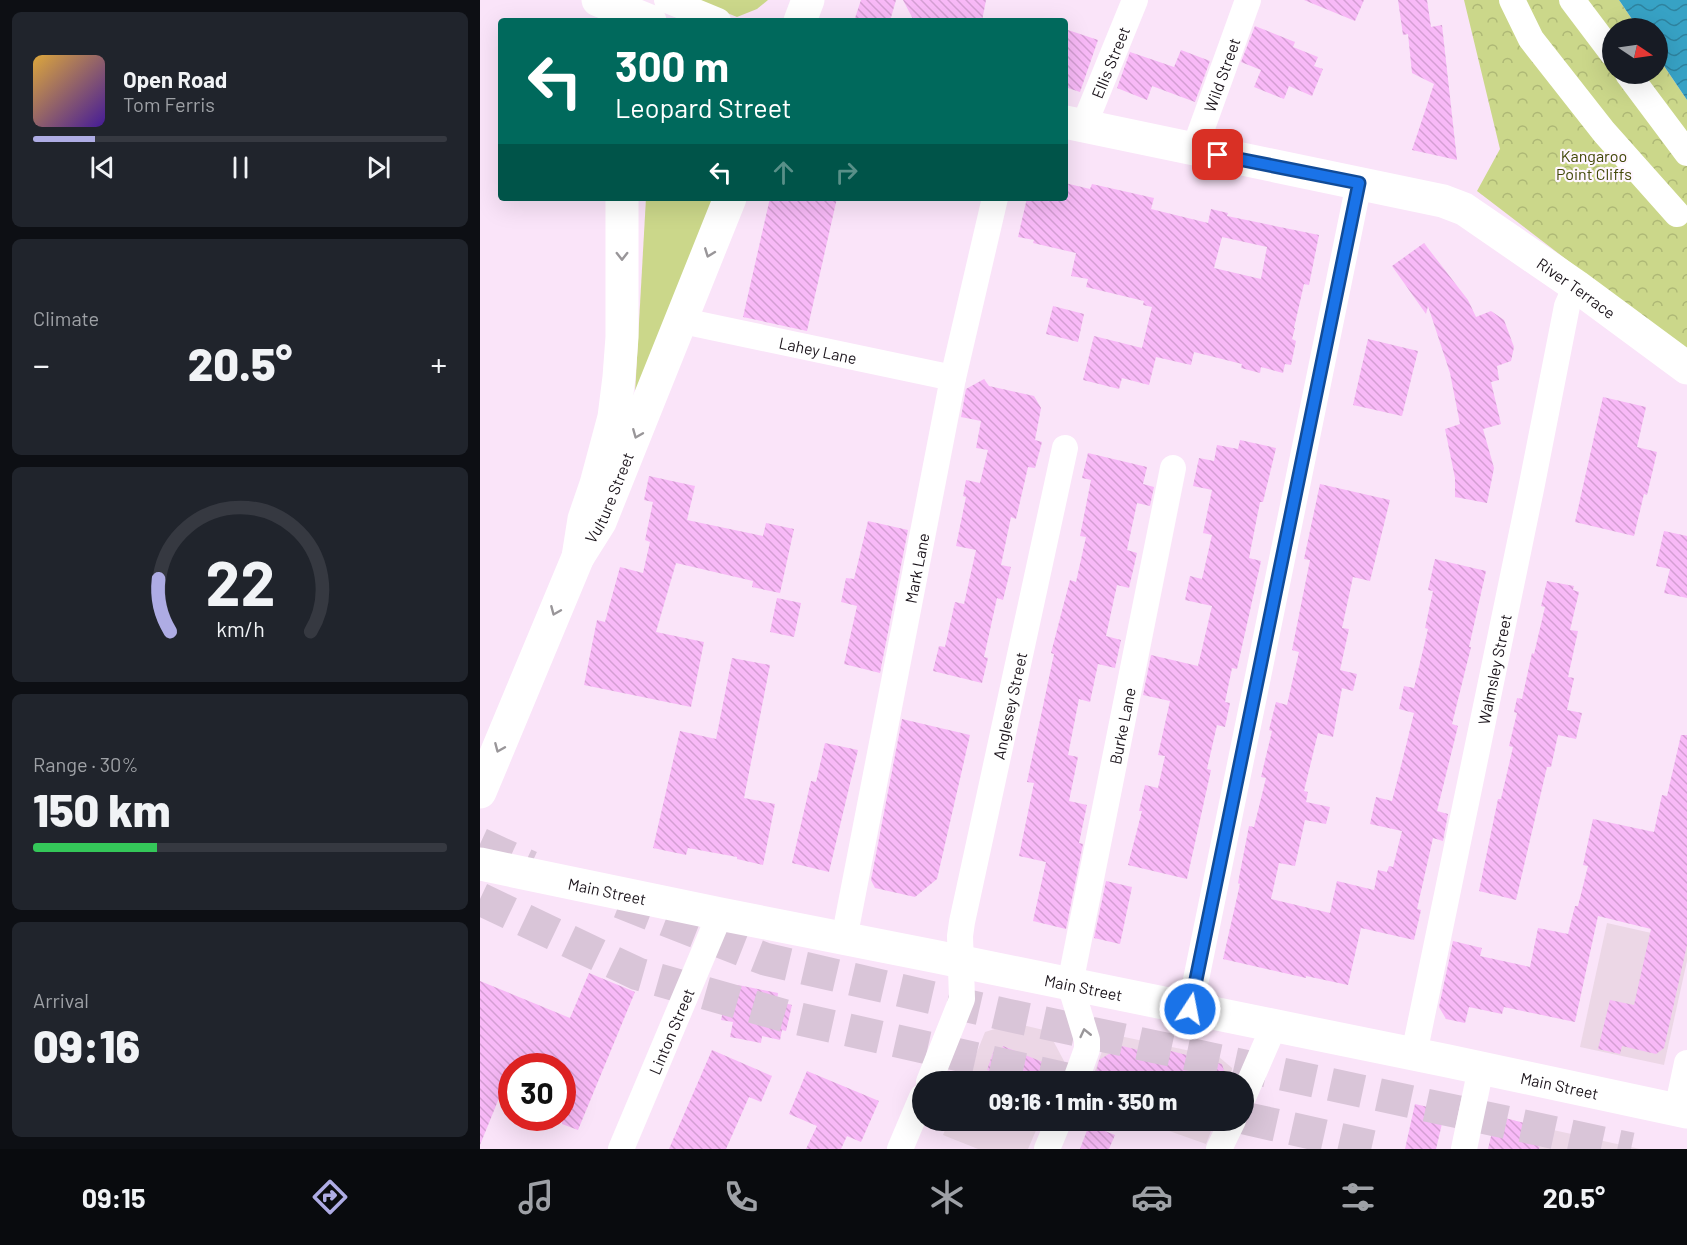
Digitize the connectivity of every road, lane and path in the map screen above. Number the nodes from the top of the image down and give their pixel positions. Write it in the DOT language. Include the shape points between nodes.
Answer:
graph roads {
  1 [pos="667,0"];
  2 [pos="808,0"];
  3 [pos="1135,0"];
  4 [pos="1248,0"];
  5 [pos="1512,0"];
  6 [pos="1572,0"];
  7 [pos="605,3"];
  8 [pos="642,18"];
  9 [pos="711,18"];
  10 [pos="801,18"];
  11 [pos="1602,40"];
  12 [pos="1635,84"];
  13 [pos="1075,123"];
  14 [pos="1194,150"];
  15 [pos="1687,153"];
  16 [pos="1359,183"];
  17 [pos="622,201"];
  18 [pos="729,201"];
  19 [pos="994,201"];
  20 [pos="1677,214"];
  21 [pos="1576,286"];
  22 [pos="683,321"];
  23 [pos="1687,368"];
  24 [pos="954,378"];
  25 [pos="1065,448"];
  26 [pos="1173,468"];
  27 [pos="578,557"];
  28 [pos="480,792"];
  29 [pos="480,864"];
  30 [pos="720,914"];
  31 [pos="844,939"];
  32 [pos="961,962"];
  33 [pos="1070,984"];
  34 [pos="1190,1009"];
  35 [pos="1274,1026"];
  36 [pos="1414,1054"];
  37 [pos="1687,1063"];
  38 [pos="1481,1068"];
  39 [pos="933,1071"];
  40 [pos="1079,1071"];
  41 [pos="1254,1072"];
  42 [pos="1682,1111"];
  43 [pos="912,1121"];
  44 [pos="1054,1131"];
  45 [pos="1228,1131"];
  46 [pos="621,1149"];
  47 [pos="900,1149"];
  48 [pos="1047,1149"];
  49 [pos="1219,1149"];
  50 [pos="1464,1149"];
  1 -- 9 [label="street"];
  2 -- 10 [label="main road"];
  3 -- 13 [label="street, Ellis Street"];
  4 -- 14 [label="street, Wild Street"];
  5 -- 20 [label="street" via="1530,39 1604,132"];
  6 -- 11 [label="street"];
  7 -- 8 [label="main road"];
  12 -- 15 [label="street"];
  13 -- 14 [label="main road, River Terrace"];
  14 -- 16 [label="main road, River Terrace"];
  16 -- 21 [label="main road, River Terrace" via="1464,209"];
  16 -- 34 [label="street"];
  17 -- 27 [label="main road, one-way" via="619,377 611,428 584,519"];
  18 -- 22 [label="main road, Vulture Street, one-way"];
  19 -- 24 [label="street, Mark Lane"];
  21 -- 23 [label="main road, River Terrace"];
  21 -- 36 [label="street, Walmsley Street" via="1567,306"];
  22 -- 24 [label="street, Lahey Lane"];
  22 -- 27 [label="main road, Vulture Street, one-way" via="600,522"];
  24 -- 31 [label="street, Mark Lane"];
  25 -- 32 [label="street, Anglesey Street" via="962,922"];
  26 -- 33 [label="street, Burke Lane"];
  27 -- 28 [label="main road, Vulture Street, one-way"];
  29 -- 30 [label="main road, Main Street"];
  30 -- 31 [label="main road, Main Street"];
  30 -- 46 [label="street, Linton Street"];
  31 -- 32 [label="main road, Main Street"];
  32 -- 33 [label="main road, Main Street"];
  32 -- 39 [label="street, Anglesey Street" via="962,999"];
  33 -- 34 [label="main road, Main Street"];
  40 -- 33 [label="street, one-way" via="1088,1049"];
  34 -- 35 [label="main road, Main Street"];
  35 -- 36 [label="main road, Main Street"];
  35 -- 41 [label="street"];
  36 -- 38 [label="main road, Main Street"];
  37 -- 42 [label="street"];
  38 -- 42 [label="main road, Main Street"];
  38 -- 50 [label="street"];
  43 -- 47 [label="street"];
  44 -- 48 [label="street"];
  45 -- 49 [label="street"];
}
